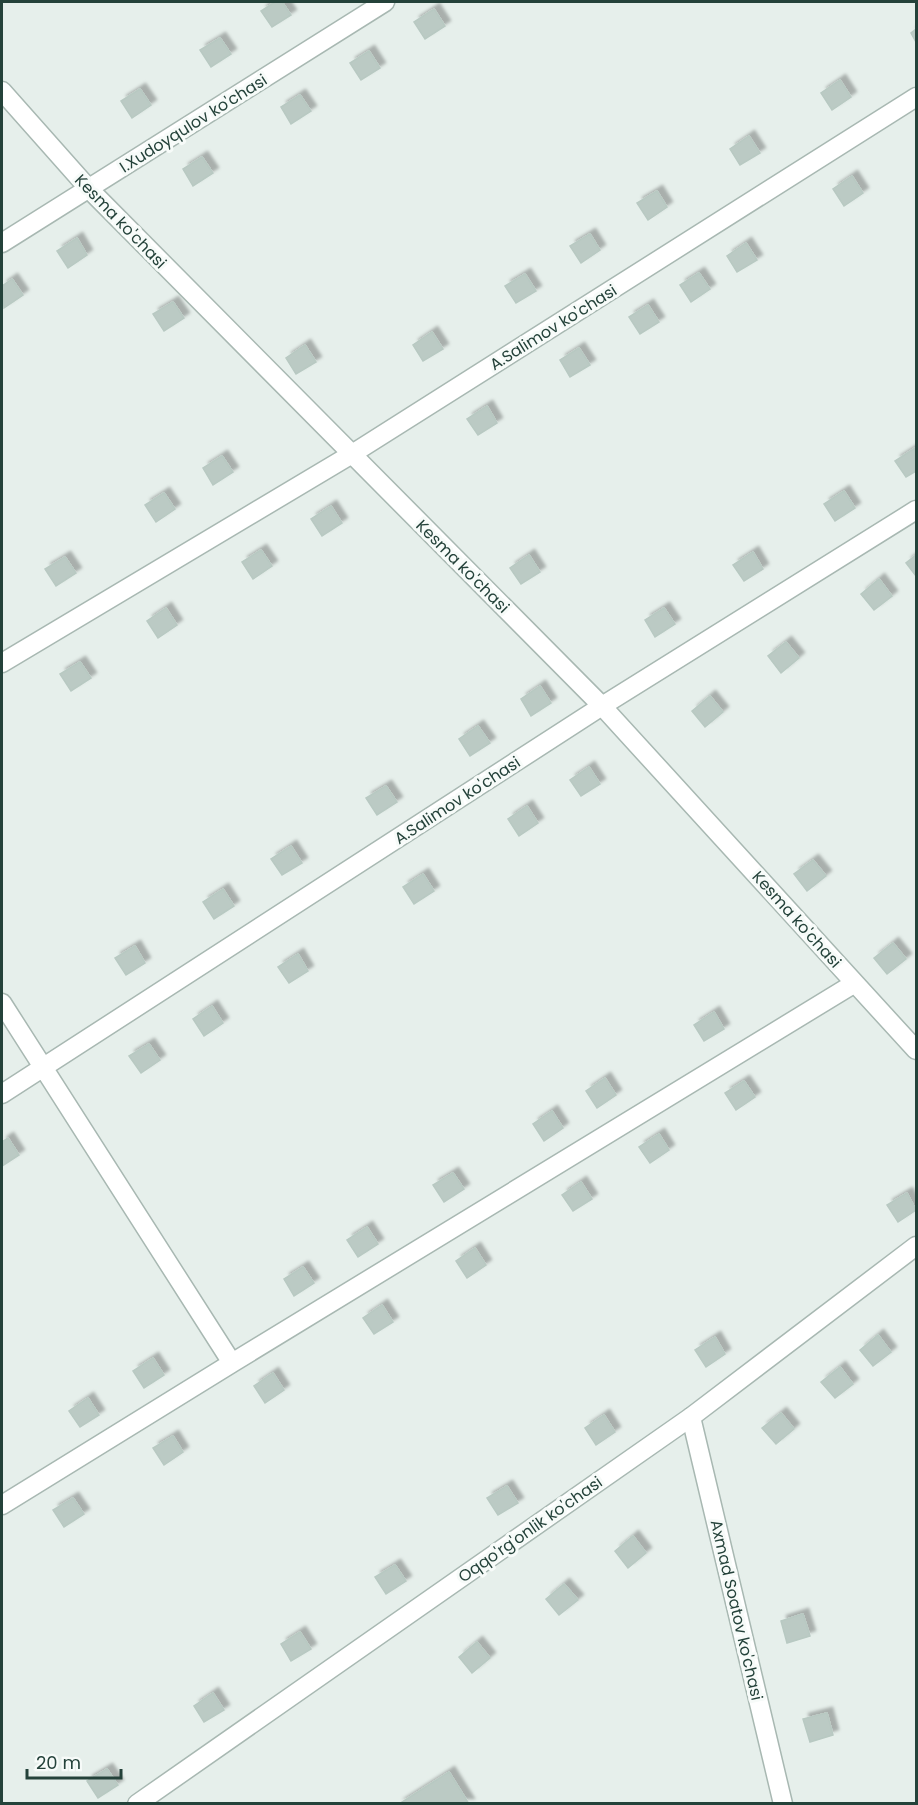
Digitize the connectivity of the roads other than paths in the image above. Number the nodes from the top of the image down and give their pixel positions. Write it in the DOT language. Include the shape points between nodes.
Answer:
graph roads {
  1 [pos="385,2"];
  2 [pos="2,91"];
  3 [pos="916,97"];
  4 [pos="89,189"];
  5 [pos="2,243"];
  6 [pos="352,454"];
  7 [pos="916,510"];
  8 [pos="2,663"];
  9 [pos="602,706"];
  10 [pos="855,983"];
  11 [pos="2,1003"];
  12 [pos="916,1050"];
  13 [pos="42,1068"];
  14 [pos="2,1094"];
  15 [pos="916,1246"];
  16 [pos="232,1364"];
  17 [pos="691,1417"];
  18 [pos="2,1505"];
  19 [pos="137,1803"];
  20 [pos="783,1803"];
  1 -- 4 [label="street, I.Xudoyqulov ko'chasi"];
  2 -- 4 [label="street, Kesma ko'chasi"];
  3 -- 6 [label="street, A.Salimov ko'chasi"];
  4 -- 5 [label="street, I.Xudoyqulov ko'chasi"];
  4 -- 6 [label="street, Kesma ko'chasi"];
  6 -- 8 [label="street, A.Salimov ko'chasi"];
  6 -- 9 [label="street, Kesma ko'chasi"];
  7 -- 9 [label="street, A.Salimov ko'chasi"];
  9 -- 10 [label="street, Kesma ko'chasi"];
  9 -- 13 [label="street, A.Salimov ko'chasi"];
  10 -- 12 [label="street, Kesma ko'chasi"];
  10 -- 16 [label="street"];
  11 -- 13 [label="street"];
  13 -- 14 [label="street, A.Salimov ko'chasi"];
  13 -- 16 [label="street"];
  15 -- 17 [label="street, Oqqo'rg'onlik ko'chasi"];
  16 -- 18 [label="street"];
  17 -- 19 [label="street, Oqqo'rg'onlik ko'chasi"];
  17 -- 20 [label="street, Axmad Soatov ko'chasi"];
}
